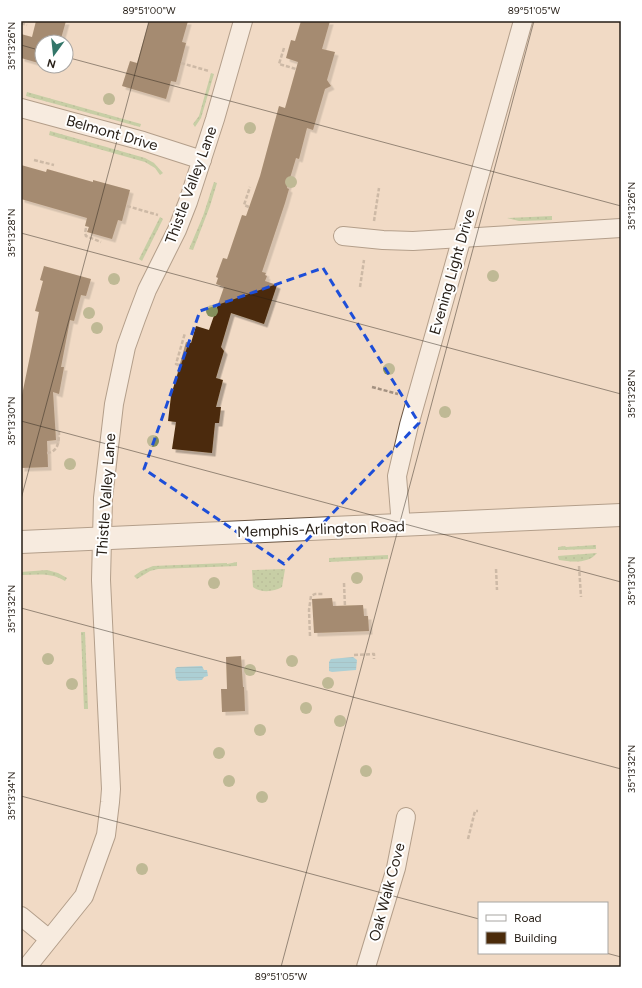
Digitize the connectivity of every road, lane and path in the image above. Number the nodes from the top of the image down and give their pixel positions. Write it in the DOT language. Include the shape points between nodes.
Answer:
graph roads {
  1 [pos="243,21"];
  2 [pos="523,21"];
  3 [pos="21,23"];
  4 [pos="28,24"];
  5 [pos="284,48"];
  6 [pos="181,62"];
  7 [pos="296,69"];
  8 [pos="215,73"];
  9 [pos="21,108"];
  10 [pos="34,160"];
  11 [pos="202,160"];
  12 [pos="54,165"];
  13 [pos="250,187"];
  14 [pos="379,188"];
  15 [pos="127,206"];
  16 [pos="249,206"];
  17 [pos="158,215"];
  18 [pos="374,221"];
  19 [pos="86,228"];
  20 [pos="621,228"];
  21 [pos="343,236"];
  22 [pos="463,238"];
  23 [pos="101,242"];
  24 [pos="364,260"];
  25 [pos="360,287"];
  26 [pos="185,333"];
  27 [pos="179,365"];
  28 [pos="372,387"];
  29 [pos="398,394"];
  30 [pos="59,430"];
  31 [pos="47,453"];
  32 [pos="621,515"];
  33 [pos="401,526"];
  34 [pos="102,538"];
  35 [pos="21,542"];
  36 [pos="579,566"];
  37 [pos="496,569"];
  38 [pos="344,583"];
  39 [pos="497,590"];
  40 [pos="323,594"];
  41 [pos="581,597"];
  42 [pos="345,607"];
  43 [pos="310,636"];
  44 [pos="354,655"];
  45 [pos="374,659"];
  46 [pos="478,811"];
  47 [pos="406,817"];
  48 [pos="468,839"];
  49 [pos="21,916"];
  50 [pos="49,939"];
  51 [pos="27,967"];
  52 [pos="366,967"];
  1 -- 11 [label="street, Thistle Valley Lane"];
  2 -- 22 [label="street, Evening Light Drive"];
  3 -- 4 [label="path"];
  5 -- 7 [label="path" via="279,64"];
  6 -- 8 [label="path"];
  9 -- 11 [label="street, Belmont Drive"];
  10 -- 12 [label="path"];
  11 -- 34 [label="street, Thistle Valley Lane" via="183,216 141,305 126,347 110,431"];
  13 -- 16 [label="path" via="244,205"];
  14 -- 18 [label="path"];
  15 -- 17 [label="path"];
  19 -- 23 [label="path" via="86,236"];
  20 -- 22 [label="street"];
  21 -- 22 [label="street" via="413,241"];
  22 -- 33 [label="street, Evening Light Drive" via="399,466"];
  24 -- 25 [label="path"];
  26 -- 27 [label="path" via="176,364"];
  28 -- 29 [label="path"];
  30 -- 31 [label="path" via="56,448"];
  32 -- 33 [label="street, Memphis-Arlington Road"];
  33 -- 34 [label="street, Memphis-Arlington Road"];
  34 -- 35 [label="street, Memphis-Arlington Road"];
  34 -- 50 [label="street, Thistle Valley Lane" via="100,580 110,802 106,835 84,896"];
  36 -- 41 [label="path"];
  37 -- 39 [label="path"];
  38 -- 42 [label="path"];
  40 -- 43 [label="path" via="311,596"];
  44 -- 45 [label="path" via="374,654"];
  46 -- 48 [label="path" via="475,811"];
  47 -- 52 [label="street, Oak Walk Cove" via="396,868"];
  49 -- 50 [label="street"];
  50 -- 51 [label="street, Thistle Valley Lane"];
}
